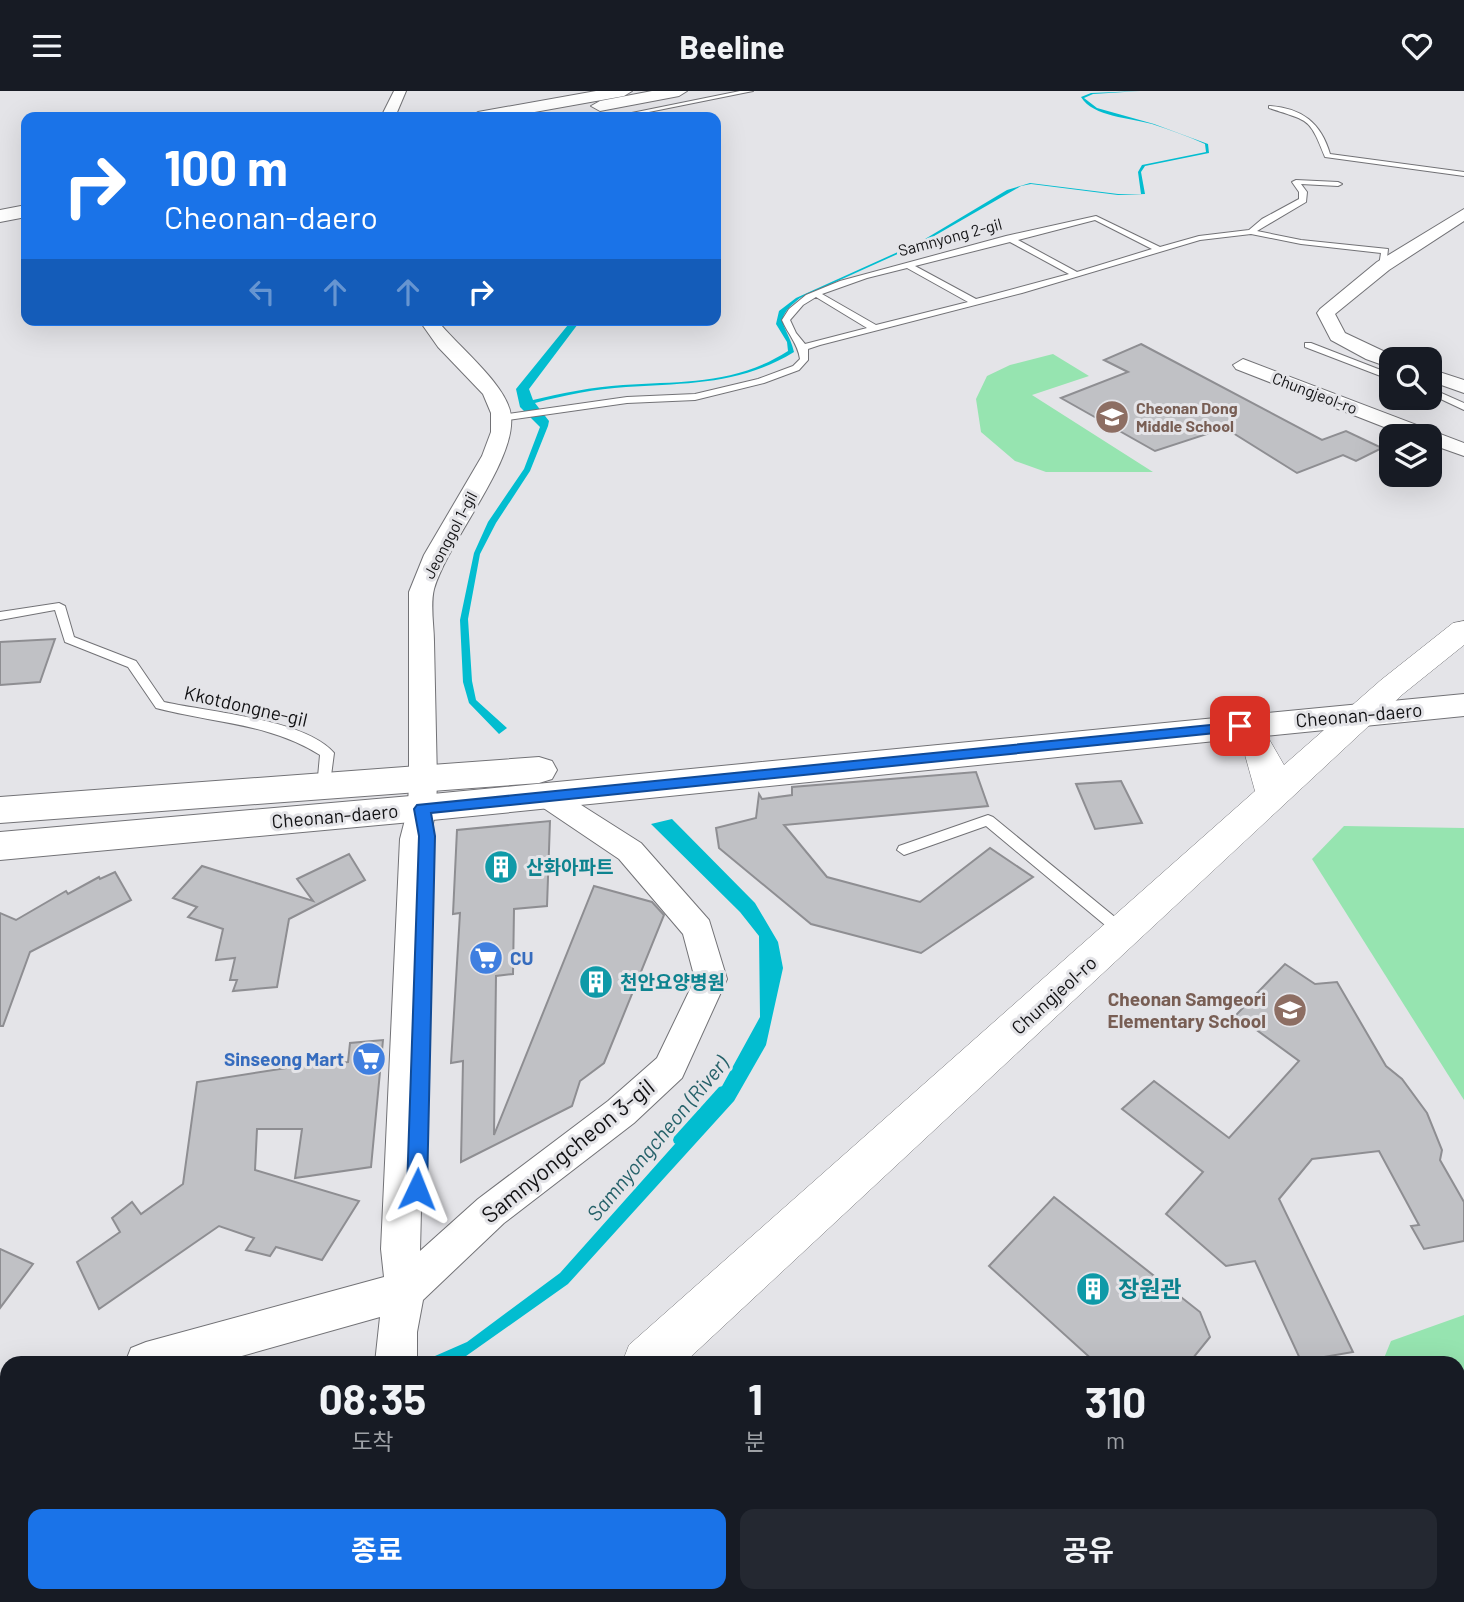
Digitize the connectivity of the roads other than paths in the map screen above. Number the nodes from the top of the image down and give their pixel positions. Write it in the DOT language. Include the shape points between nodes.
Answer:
graph roads {
  1 [pos="400,91"];
  2 [pos="598,91"];
  3 [pos="624,91"];
  4 [pos="679,91"];
  5 [pos="750,91"];
  6 [pos="1272,107"];
  7 [pos="390,112"];
  8 [pos="487,112"];
  9 [pos="506,112"];
  10 [pos="564,112"];
  11 [pos="641,112"];
  12 [pos="1464,174"];
  13 [pos="1338,184"];
  14 [pos="21,200"];
  15 [pos="0,204"];
  16 [pos="21,212"];
  17 [pos="1464,214"];
  18 [pos="0,216"];
  19 [pos="1251,232"];
  20 [pos="1009,238"];
  21 [pos="1160,250"];
  22 [pos="908,265"];
  23 [pos="1383,265"];
  24 [pos="1077,275"];
  25 [pos="817,294"];
  26 [pos="975,302"];
  27 [pos="432,326"];
  28 [pos="874,328"];
  29 [pos="1308,345"];
  30 [pos="803,348"];
  31 [pos="1379,357"];
  32 [pos="1243,365"];
  33 [pos="1379,372"];
  34 [pos="1442,379"];
  35 [pos="1464,387"];
  36 [pos="1442,397"];
  37 [pos="1464,407"];
  38 [pos="510,417"];
  39 [pos="1397,424"];
  40 [pos="1442,441"];
  41 [pos="1464,450"];
  42 [pos="0,616"];
  43 [pos="1464,630"];
  44 [pos="1464,680"];
  45 [pos="1378,701"];
  46 [pos="1464,705"];
  47 [pos="1215,729"];
  48 [pos="324,788"];
  49 [pos="423,795"];
  50 [pos="1274,795"];
  51 [pos="546,796"];
  52 [pos="0,810"];
  53 [pos="0,846"];
  54 [pos="904,850"];
  55 [pos="1124,932"];
  56 [pos="406,1290"];
  57 [pos="396,1347"];
  58 [pos="171,1356"];
  59 [pos="655,1356"];
  1 -- 7 [label="street"];
  2 -- 8 [label="main road"];
  3 -- 9 [label="main road"];
  4 -- 10 [label="main road"];
  5 -- 11 [label="lane"];
  6 -- 12 [label="lane" via="1312,121 1321,131 1327,156"];
  13 -- 19 [label="lane" via="1296,182 1303,200"];
  14 -- 15 [label="main road"];
  16 -- 18 [label="main road"];
  17 -- 23 [label="street"];
  19 -- 21 [label="lane"];
  19 -- 23 [label="lane" via="1385,251"];
  20 -- 21 [label="lane, Samnyong 2-gil" via="1096,218"];
  20 -- 22 [label="lane, Samnyong 2-gil"];
  20 -- 24 [label="lane"];
  21 -- 24 [label="lane"];
  22 -- 25 [label="lane, Samnyong 2-gil"];
  22 -- 26 [label="lane"];
  23 -- 31 [label="street" via="1326,313 1337,336"];
  24 -- 26 [label="lane"];
  25 -- 28 [label="lane"];
  25 -- 30 [label="lane, Samnyong 2-gil" via="791,309 786,320"];
  26 -- 28 [label="lane"];
  27 -- 38 [label="street"];
  28 -- 30 [label="lane"];
  29 -- 33 [label="lane"];
  30 -- 38 [label="lane" via="804,360 796,368 719,392"];
  32 -- 39 [label="street, Chungjeol-ro"];
  34 -- 35 [label="street"];
  36 -- 37 [label="lane"];
  38 -- 49 [label="street, Jeonggol 1-gil" via="421,592"];
  40 -- 41 [label="street, Chungjeol-ro"];
  42 -- 48 [label="lane, Kkotdongne-gil" via="59,606 69,639 132,664 160,705 308,738 327,753"];
  43 -- 45 [label="street, Chungjeol-ro"];
  44 -- 45 [label="main road, Cheonan-daero"];
  45 -- 46 [label="main road, Cheonan-daero"];
  45 -- 47 [label="main road, Cheonan-daero"];
  45 -- 49 [label="main road, Cheonan-daero"];
  45 -- 50 [label="street, Chungjeol-ro"];
  47 -- 50 [label="street" via="1257,747 1265,759"];
  47 -- 51 [label="main road, Cheonan-daero"];
  48 -- 49 [label="main road, Cheonan-daero"];
  48 -- 52 [label="main road, Cheonan-daero"];
  49 -- 51 [label="main road, Cheonan-daero"];
  49 -- 53 [label="main road, Cheonan-daero"];
  49 -- 56 [label="street, Jeonggol 1-gil" via="427,836 416,1227"];
  50 -- 55 [label="street, Chungjeol-ro"];
  51 -- 56 [label="street, Samnyongcheon 3-gil" via="630,851 698,929 711,979 670,1068 621,1112 491,1211"];
  54 -- 55 [label="lane" via="988,820"];
  55 -- 59 [label="street, Chungjeol-ro"];
  56 -- 57 [label="street, Jeonggol 1-gil"];
  56 -- 58 [label="street, Samnyongcheon 3-gil"];
}
